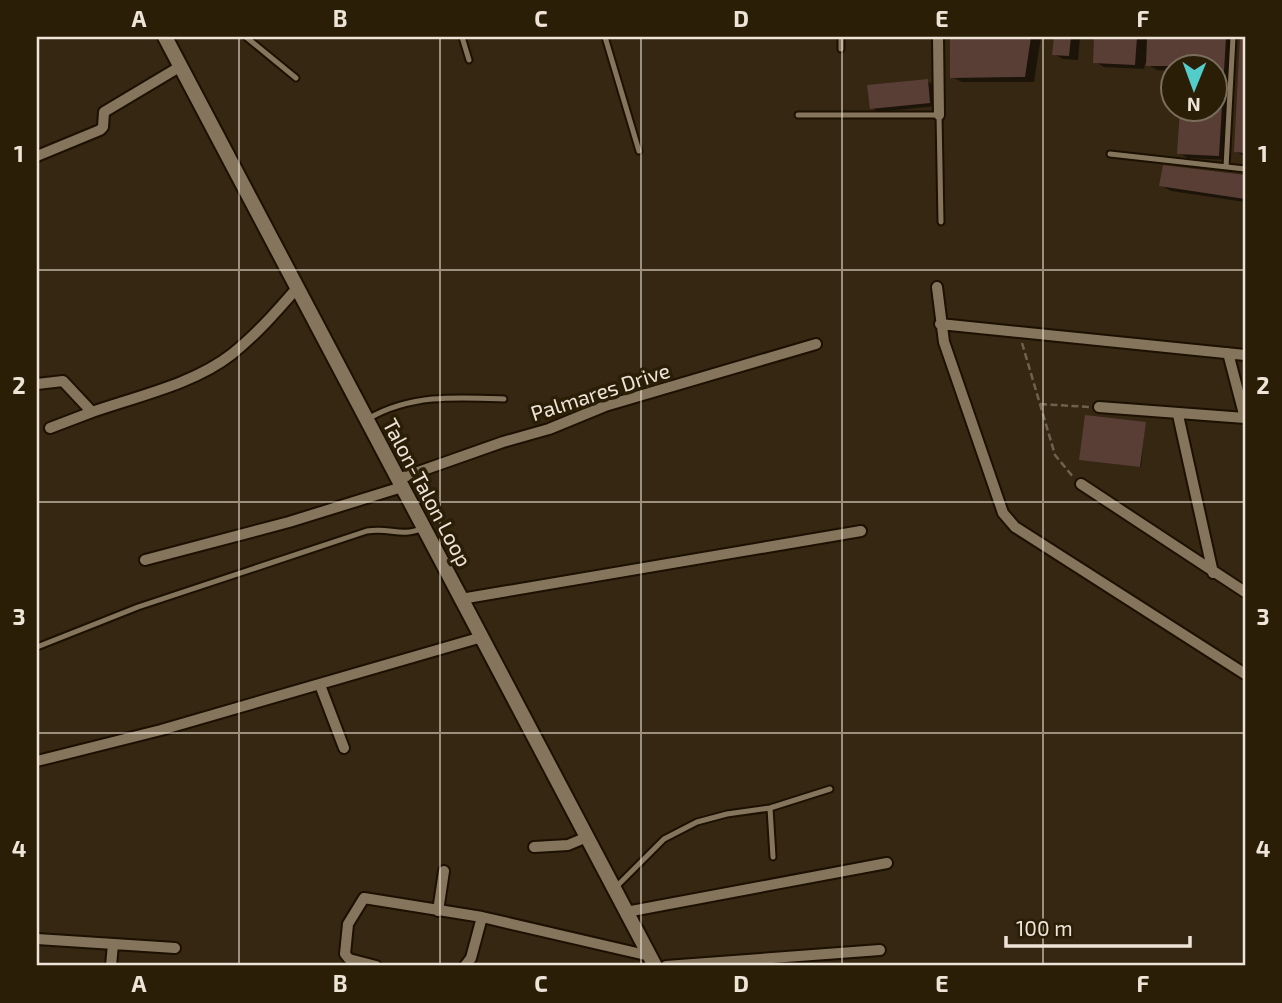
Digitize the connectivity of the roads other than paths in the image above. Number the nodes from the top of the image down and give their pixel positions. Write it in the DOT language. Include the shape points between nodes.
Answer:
graph roads {
  1 [pos="165,37"];
  2 [pos="246,37"];
  3 [pos="462,37"];
  4 [pos="605,37"];
  5 [pos="841,37"];
  6 [pos="938,37"];
  7 [pos="1233,37"];
  8 [pos="841,49"];
  9 [pos="469,60"];
  10 [pos="181,66"];
  11 [pos="296,78"];
  12 [pos="798,114"];
  13 [pos="939,115"];
  14 [pos="639,151"];
  15 [pos="1110,153"];
  16 [pos="37,156"];
  17 [pos="1226,167"];
  18 [pos="1245,169"];
  19 [pos="941,222"];
  20 [pos="937,287"];
  21 [pos="297,288"];
  22 [pos="940,324"];
  23 [pos="816,344"];
  24 [pos="1228,353"];
  25 [pos="1245,355"];
  26 [pos="37,384"];
  27 [pos="504,399"];
  28 [pos="1099,407"];
  29 [pos="92,412"];
  30 [pos="1178,415"];
  31 [pos="1245,418"];
  32 [pos="366,420"];
  33 [pos="50,428"];
  34 [pos="400,483"];
  35 [pos="1081,484"];
  36 [pos="424,528"];
  37 [pos="861,531"];
  38 [pos="145,560"];
  39 [pos="1213,573"];
  40 [pos="1245,592"];
  41 [pos="461,599"];
  42 [pos="482,637"];
  43 [pos="37,646"];
  44 [pos="1245,674"];
  45 [pos="320,685"];
  46 [pos="344,748"];
  47 [pos="37,761"];
  48 [pos="830,789"];
  49 [pos="770,808"];
  50 [pos="587,837"];
  51 [pos="534,847"];
  52 [pos="773,857"];
  53 [pos="887,863"];
  54 [pos="444,871"];
  55 [pos="614,889"];
  56 [pos="438,911"];
  57 [pos="626,912"];
  58 [pos="482,917"];
  59 [pos="37,939"];
  60 [pos="113,944"];
  61 [pos="175,948"];
  62 [pos="880,950"];
  63 [pos="652,961"];
  64 [pos="111,966"];
  65 [pos="376,966"];
  66 [pos="466,966"];
  67 [pos="666,966"];
  1 -- 10 [label="street, Talon-Talon Loop"];
  2 -- 11 [label="lane"];
  3 -- 9 [label="lane"];
  4 -- 14 [label="lane"];
  5 -- 8 [label="lane"];
  6 -- 13 [label="street"];
  7 -- 17 [label="lane"];
  10 -- 16 [label="street" via="104,112 100,130"];
  10 -- 21 [label="street, Talon-Talon Loop"];
  12 -- 13 [label="lane"];
  13 -- 19 [label="lane"];
  15 -- 17 [label="lane"];
  17 -- 18 [label="lane"];
  20 -- 22 [label="street"];
  21 -- 29 [label="street" via="251,338 204,372"];
  21 -- 32 [label="street, Talon-Talon Loop"];
  22 -- 24 [label="street"];
  22 -- 44 [label="street" via="1003,513 1015,527"];
  23 -- 34 [label="street, Palmares Drive" via="605,407"];
  24 -- 25 [label="street"];
  24 -- 31 [label="street"];
  26 -- 29 [label="street" via="55,380 68,384"];
  27 -- 32 [label="lane" via="415,401"];
  28 -- 30 [label="street"];
  29 -- 33 [label="street"];
  30 -- 31 [label="street"];
  30 -- 39 [label="street"];
  32 -- 34 [label="street, Talon-Talon Loop"];
  34 -- 36 [label="street, Talon-Talon Loop"];
  34 -- 38 [label="street, Palmares Drive" via="289,522"];
  35 -- 39 [label="street"];
  36 -- 41 [label="street, Talon-Talon Loop"];
  36 -- 43 [label="lane" via="406,535 389,529 367,531 138,607"];
  37 -- 41 [label="street"];
  39 -- 40 [label="street"];
  41 -- 42 [label="street, Talon-Talon Loop"];
  42 -- 45 [label="street"];
  42 -- 50 [label="street, Talon-Talon Loop"];
  45 -- 46 [label="street"];
  45 -- 47 [label="street"];
  48 -- 49 [label="lane"];
  49 -- 52 [label="lane"];
  49 -- 55 [label="lane" via="697,822 664,839"];
  50 -- 51 [label="street" via="568,845"];
  50 -- 55 [label="street, Talon-Talon Loop"];
  53 -- 57 [label="street"];
  54 -- 56 [label="street"];
  55 -- 57 [label="street, Talon-Talon Loop"];
  56 -- 58 [label="street"];
  56 -- 65 [label="street" via="367,897 358,903 348,924 345,954"];
  57 -- 63 [label="street, Talon-Talon Loop"];
  58 -- 63 [label="street"];
  58 -- 66 [label="street"];
  59 -- 60 [label="street"];
  60 -- 61 [label="street"];
  60 -- 64 [label="street"];
  62 -- 67 [label="street"];
}
